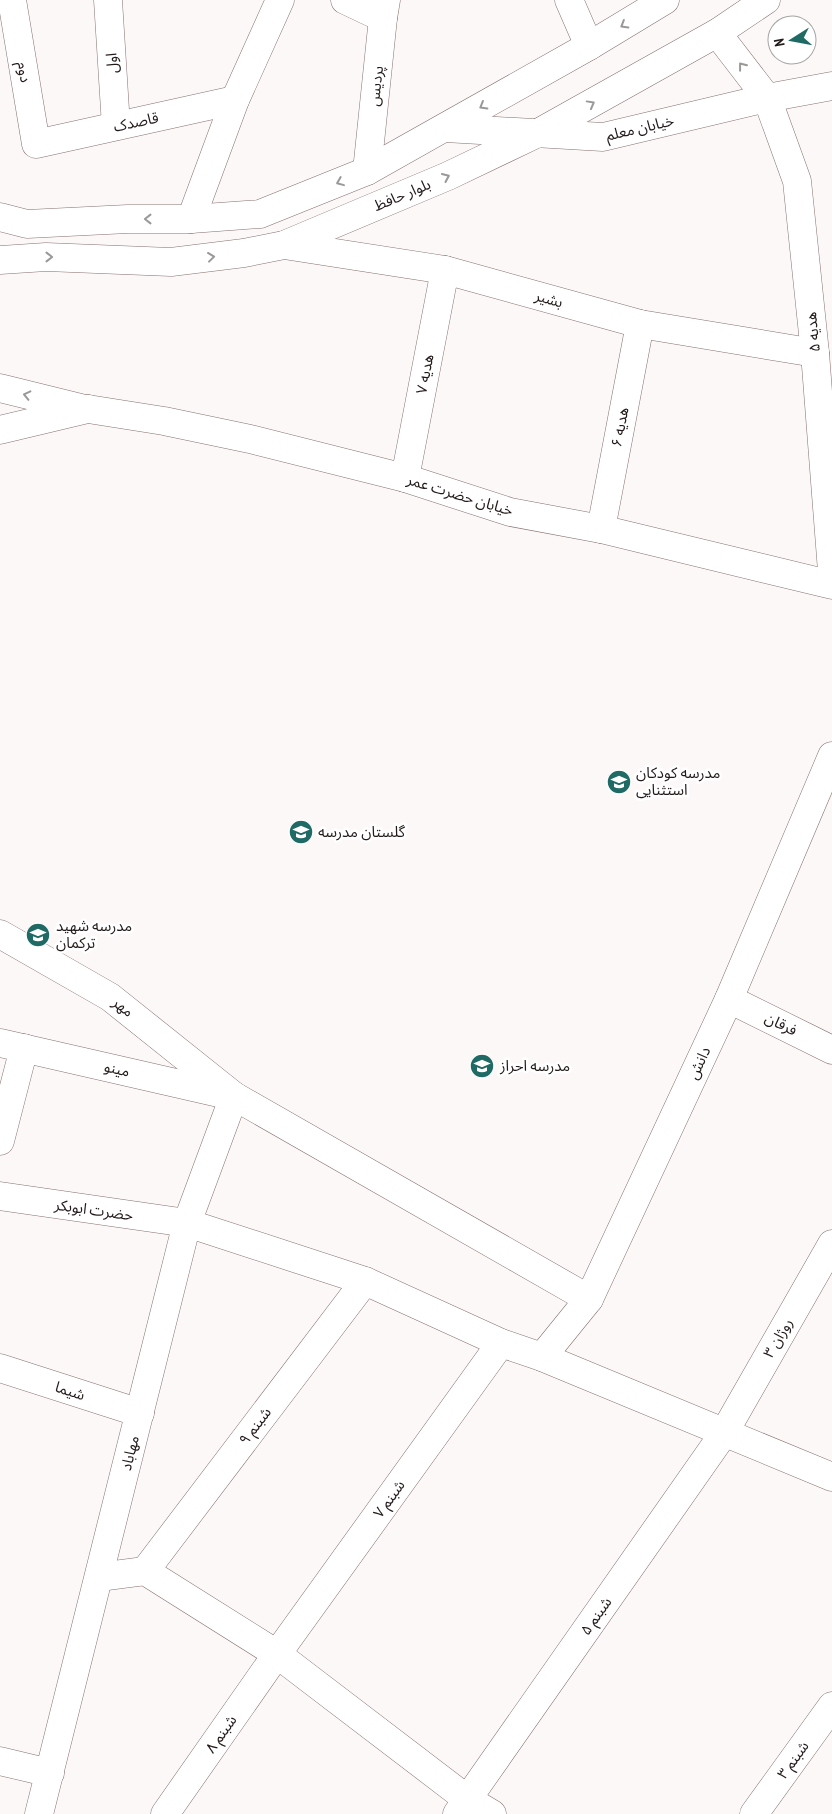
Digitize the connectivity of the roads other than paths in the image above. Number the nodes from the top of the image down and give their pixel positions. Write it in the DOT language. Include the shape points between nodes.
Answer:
graph roads {
  1 [pos="12,0"];
  2 [pos="108,0"];
  3 [pos="280,0"];
  4 [pos="344,0"];
  5 [pos="569,0"];
  6 [pos="666,0"];
  7 [pos="766,0"];
  8 [pos="385,9"];
  9 [pos="717,33"];
  10 [pos="589,46"];
  11 [pos="832,86"];
  12 [pos="767,98"];
  13 [pos="235,100"];
  14 [pos="116,126"];
  15 [pos="445,128"];
  16 [pos="540,132"];
  17 [pos="36,144"];
  18 [pos="367,171"];
  19 [pos="0,217"];
  20 [pos="191,219"];
  21 [pos="284,245"];
  22 [pos="0,260"];
  23 [pos="445,270"];
  24 [pos="640,324"];
  25 [pos="816,353"];
  26 [pos="0,388"];
  27 [pos="88,409"];
  28 [pos="0,430"];
  29 [pos="405,478"];
  30 [pos="601,529"];
  31 [pos="832,571"];
  32 [pos="832,585"];
  33 [pos="832,756"];
  34 [pos="0,934"];
  35 [pos="730,999"];
  36 [pos="12,1046"];
  37 [pos="832,1050"];
  38 [pos="234,1096"];
  39 [pos="0,1141"];
  40 [pos="0,1196"];
  41 [pos="188,1224"];
  42 [pos="832,1244"];
  43 [pos="365,1281"];
  44 [pos="589,1299"];
  45 [pos="501,1343"];
  46 [pos="542,1357"];
  47 [pos="0,1368"];
  48 [pos="140,1413"];
  49 [pos="724,1433"];
  50 [pos="832,1477"];
  51 [pos="145,1571"];
  52 [pos="99,1577"];
  53 [pos="277,1654"];
  54 [pos="832,1706"];
  55 [pos="0,1761"];
  56 [pos="50,1773"];
  57 [pos="462,1807"];
  58 [pos="39,1814"];
  59 [pos="165,1814"];
  60 [pos="492,1814"];
  61 [pos="754,1814"];
  1 -- 17 [label="street, دوم"];
  2 -- 14 [label="street, اول"];
  3 -- 13 [label="street"];
  4 -- 8 [label="street"];
  5 -- 10 [label="street"];
  6 -- 10 [label="street, one-way"];
  7 -- 9 [label="street, بلوار حافظ"];
  8 -- 18 [label="street, پردیس"];
  12 -- 9 [label="street, هدیه ۵, one-way"];
  16 -- 9 [label="street, بلوار حافظ, one-way"];
  10 -- 15 [label="street, one-way"];
  11 -- 12 [label="street, خیابان معلم"];
  12 -- 16 [label="street, خیابان معلم" via="603,137"];
  12 -- 25 [label="street, هدیه ۵" via="797,181"];
  13 -- 14 [label="street, قاصدک"];
  13 -- 20 [label="street"];
  14 -- 17 [label="street, قاصدک"];
  15 -- 16 [label="street, خیابان معلم"];
  15 -- 18 [label="street"];
  21 -- 16 [label="street, بلوار حافظ, one-way" via="448,176"];
  18 -- 20 [label="street, one-way" via="260,214"];
  20 -- 19 [label="street, one-way" via="27,224"];
  22 -- 21 [label="street, بلوار حافظ, one-way" via="46,257 171,262"];
  21 -- 23 [label="street, بشیر"];
  23 -- 24 [label="street, بشیر"];
  23 -- 29 [label="street, هدیه ۷"];
  24 -- 25 [label="street, بشیر"];
  24 -- 30 [label="street, هدیه ۶"];
  25 -- 31 [label="street, هدیه ۵"];
  27 -- 26 [label="street, خیابان حضرت عمر, one-way"];
  27 -- 28 [label="street"];
  27 -- 29 [label="street, خیابان حضرت عمر" via="250,439"];
  29 -- 30 [label="street, خیابان حضرت عمر" via="510,512"];
  30 -- 32 [label="street, خیابان حضرت عمر"];
  33 -- 35 [label="street, دانش"];
  34 -- 38 [label="street, مهر" via="110,997"];
  35 -- 37 [label="street, فرقان"];
  35 -- 44 [label="street, دانش"];
  36 -- 38 [label="street, مینو"];
  36 -- 39 [label="street"];
  38 -- 41 [label="street, مهاباد"];
  38 -- 44 [label="street"];
  40 -- 41 [label="street, حضرت ابوبکر"];
  41 -- 43 [label="street, حضرت ابوبکر"];
  41 -- 48 [label="street, مهاباد"];
  42 -- 49 [label="street, روژان ۳"];
  43 -- 45 [label="street, حضرت ابوبکر"];
  43 -- 51 [label="street, شبنم ۹"];
  44 -- 46 [label="street, دانش"];
  45 -- 46 [label="street, حضرت ابوبکر"];
  45 -- 53 [label="street, شبنم ۷"];
  46 -- 49 [label="street, حضرت ابوبکر"];
  47 -- 48 [label="street, شیما"];
  48 -- 52 [label="street, مهاباد"];
  49 -- 50 [label="street, حضرت ابوبکر"];
  49 -- 57 [label="street, شبنم ۵"];
  51 -- 52 [label="street"];
  51 -- 53 [label="street"];
  52 -- 56 [label="street, مهاباد"];
  53 -- 57 [label="street"];
  53 -- 59 [label="street, شبنم ۸"];
  54 -- 61 [label="street, شبنم ۳"];
  55 -- 56 [label="street"];
  56 -- 58 [label="street, مهاباد"];
  57 -- 60 [label="street"];
}
